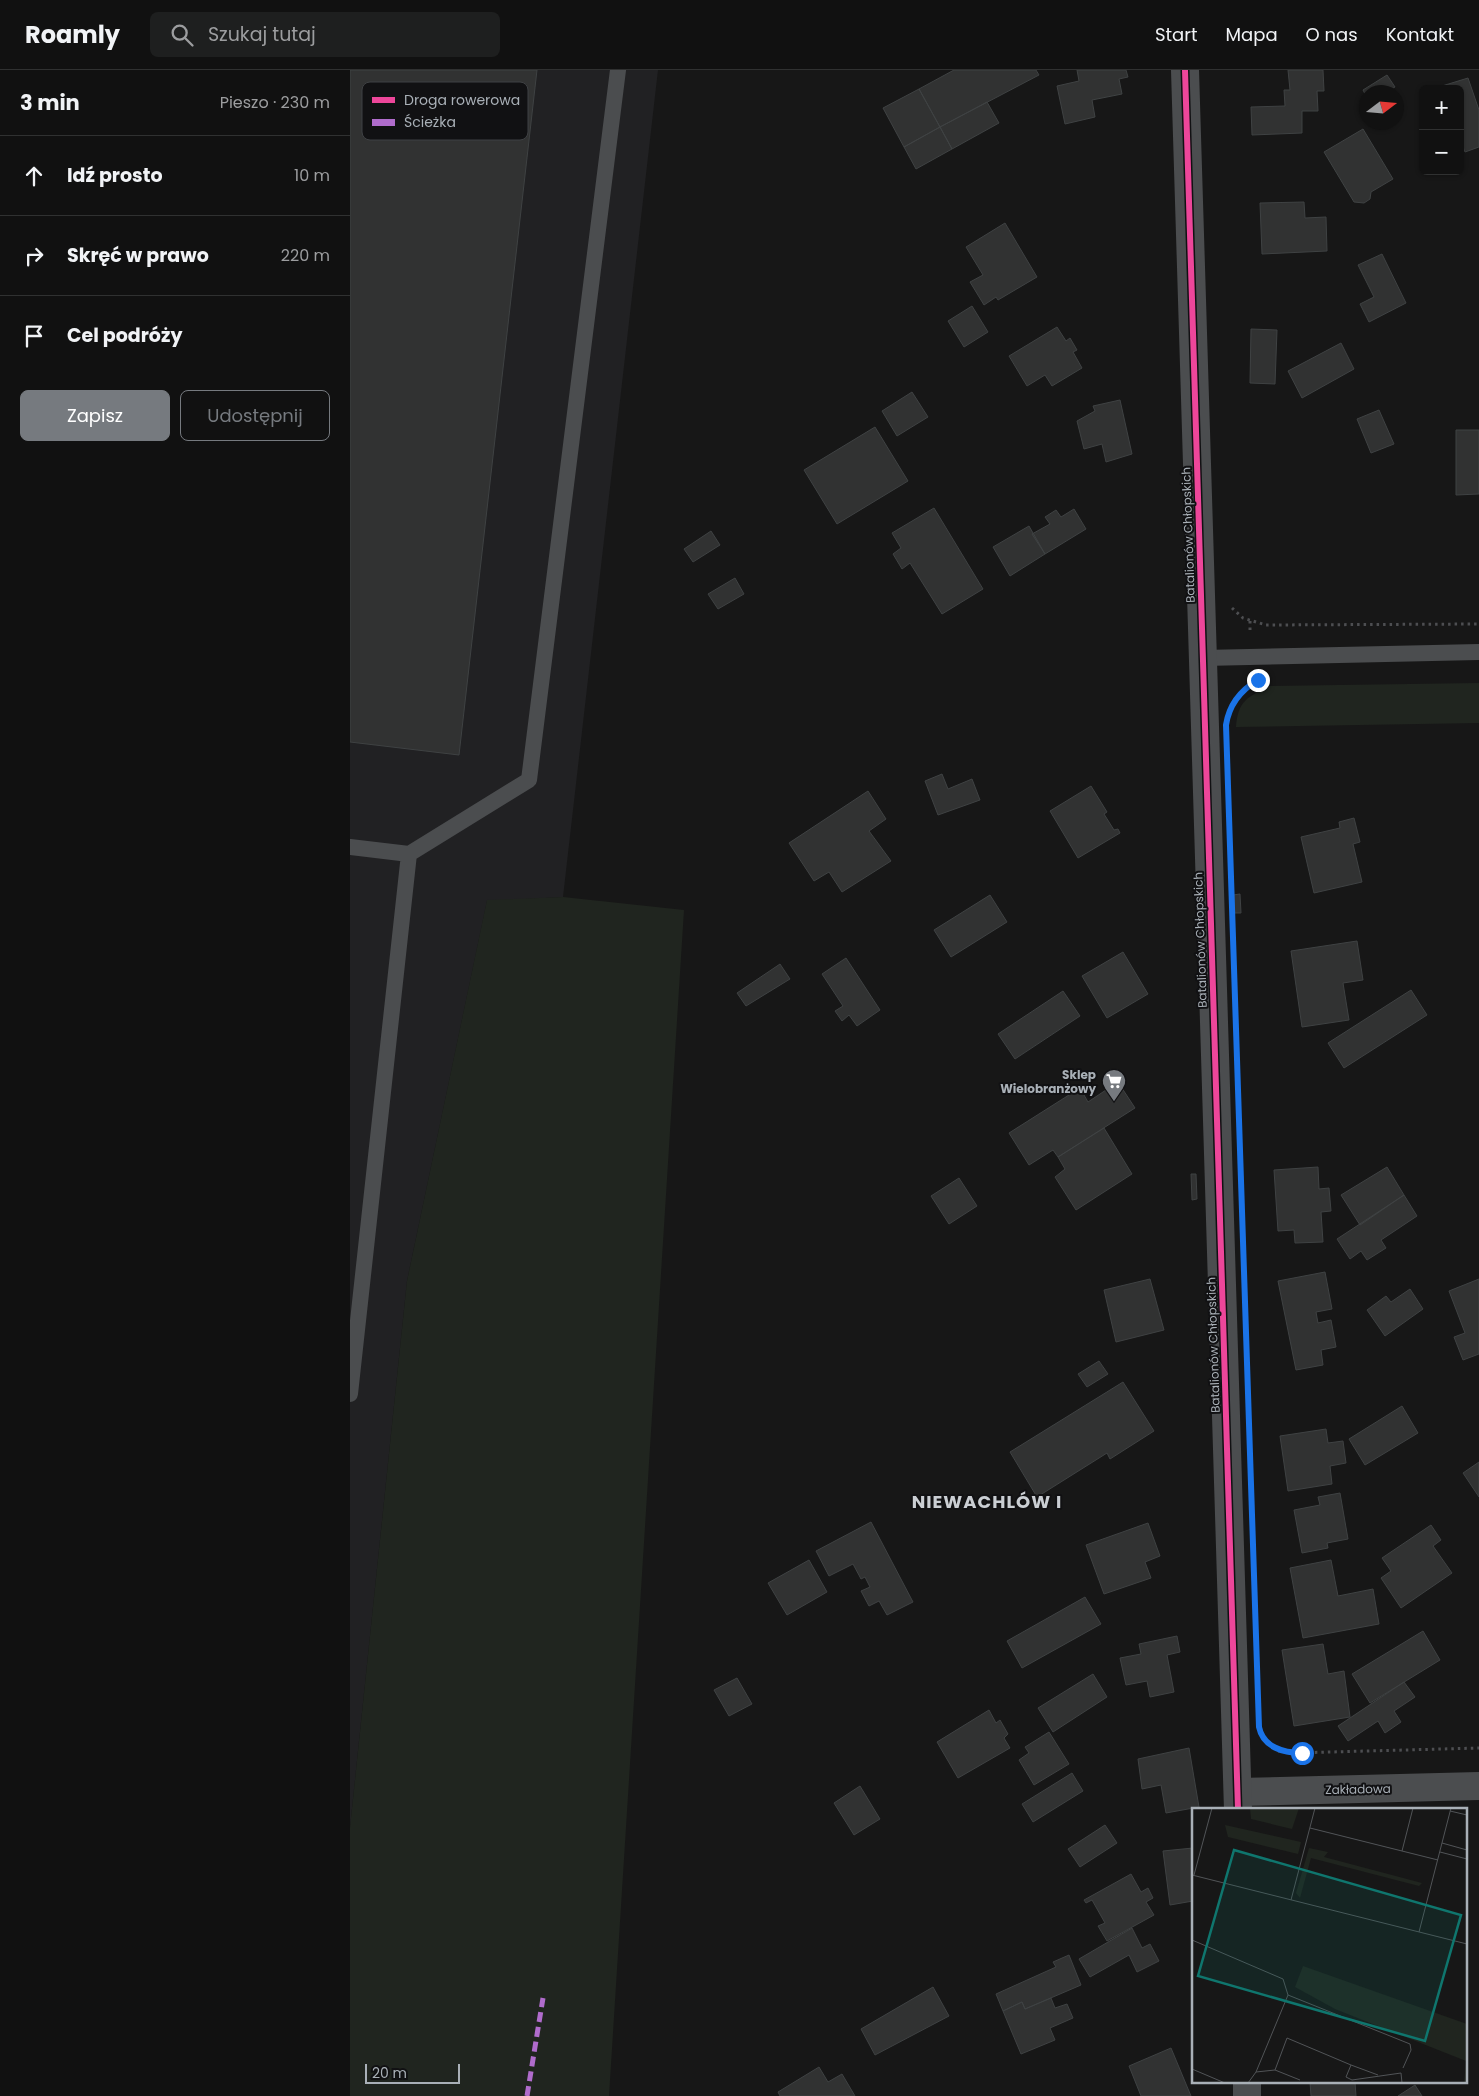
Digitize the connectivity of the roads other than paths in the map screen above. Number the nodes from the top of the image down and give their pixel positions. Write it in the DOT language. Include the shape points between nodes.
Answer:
graph roads {
  1 [pos="618,70"];
  2 [pos="1185,70"];
  3 [pos="1479,652"];
  4 [pos="1203,658"];
  5 [pos="350,847"];
  6 [pos="409,854"];
  7 [pos="350,1394"];
  8 [pos="1479,1786"];
  9 [pos="1238,1801"];
  1 -- 6 [label="lane" via="529,780"];
  2 -- 4 [label="street, Batalionów Chłopskich"];
  3 -- 4 [label="lane"];
  4 -- 9 [label="street, Batalionów Chłopskich"];
  5 -- 6 [label="lane"];
  6 -- 7 [label="lane"];
  8 -- 9 [label="street, Zakładowa"];
}
